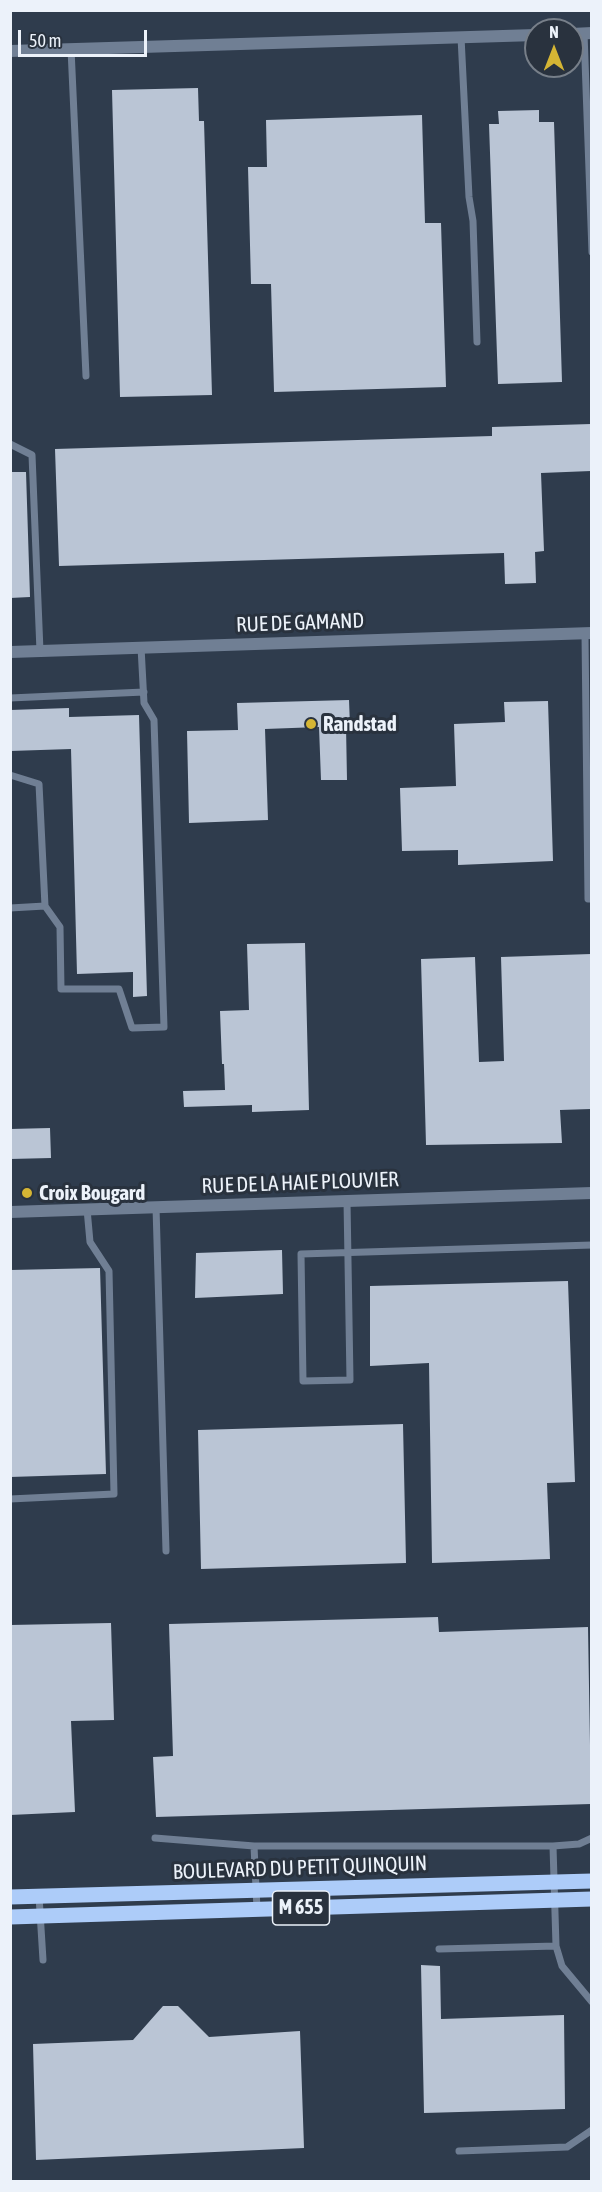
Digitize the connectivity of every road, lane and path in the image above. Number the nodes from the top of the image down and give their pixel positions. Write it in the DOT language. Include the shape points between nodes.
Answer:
graph roads {
  1 [pos="524,35"];
  2 [pos="461,37"];
  3 [pos="71,49"];
  4 [pos="10,51"];
  5 [pos="584,60"];
  6 [pos="591,252"];
  7 [pos="477,342"];
  8 [pos="86,376"];
  9 [pos="10,444"];
  10 [pos="588,634"];
  11 [pos="141,648"];
  12 [pos="40,651"];
  13 [pos="10,652"];
  14 [pos="144,692"];
  15 [pos="10,698"];
  16 [pos="10,775"];
  17 [pos="591,899"];
  18 [pos="45,906"];
  19 [pos="10,908"];
  20 [pos="591,1193"];
  21 [pos="347,1200"];
  22 [pos="156,1207"];
  23 [pos="87,1209"];
  24 [pos="10,1212"];
  25 [pos="591,1245"];
  26 [pos="348,1253"];
  27 [pos="10,1499"];
  28 [pos="166,1551"];
  29 [pos="155,1838"];
  30 [pos="591,1838"];
  31 [pos="254,1846"];
  32 [pos="553,1846"];
  33 [pos="591,1881"];
  34 [pos="554,1882"];
  35 [pos="257,1890"];
  36 [pos="39,1896"];
  37 [pos="10,1897"];
  38 [pos="591,1899"];
  39 [pos="554,1900"];
  40 [pos="257,1909"];
  41 [pos="40,1916"];
  42 [pos="10,1917"];
  43 [pos="556,1946"];
  44 [pos="439,1949"];
  45 [pos="43,1960"];
  46 [pos="591,2002"];
  47 [pos="591,2130"];
  48 [pos="459,2151"];
  1 -- 2 [label="street"];
  2 -- 3 [label="street"];
  2 -- 7 [label="lane"];
  3 -- 4 [label="street"];
  3 -- 8 [label="lane"];
  5 -- 6 [label="lane"];
  9 -- 12 [label="lane" via="32,455"];
  10 -- 11 [label="street, RUE DE GAMAND"];
  10 -- 17 [label="lane"];
  11 -- 12 [label="street, RUE DE GAMAND"];
  11 -- 14 [label="lane"];
  12 -- 13 [label="street, RUE DE GAMAND"];
  14 -- 15 [label="lane"];
  14 -- 18 [label="lane" via="144,704 154,720 164,1027 132,1028 119,989 61,989 60,927"];
  16 -- 18 [label="lane" via="39,784"];
  18 -- 19 [label="lane"];
  20 -- 21 [label="street, RUE DE LA HAIE PLOUVIER"];
  21 -- 22 [label="street, RUE DE LA HAIE PLOUVIER"];
  21 -- 26 [label="lane"];
  22 -- 23 [label="street, RUE DE LA HAIE PLOUVIER"];
  22 -- 28 [label="lane"];
  23 -- 24 [label="street, RUE DE LA HAIE PLOUVIER"];
  23 -- 27 [label="lane" via="90,1242 109,1271 114,1494"];
  25 -- 26 [label="lane"];
  26 -- 26 [label="lane" via="302,1254 303,1381 350,1380"];
  29 -- 31 [label="lane"];
  30 -- 32 [label="lane" via="579,1844"];
  31 -- 32 [label="lane"];
  31 -- 35 [label="lane"];
  32 -- 34 [label="lane"];
  33 -- 34 [label="main road, BOULEVARD DU PETIT QUINQUIN / M 655"];
  34 -- 35 [label="main road, BOULEVARD DU PETIT QUINQUIN / M 655"];
  34 -- 39 [label="lane"];
  35 -- 36 [label="main road, BOULEVARD DU PETIT QUINQUIN / M 655"];
  35 -- 40 [label="lane"];
  36 -- 37 [label="main road, BOULEVARD DU PETIT QUINQUIN / M 655"];
  36 -- 41 [label="lane"];
  38 -- 39 [label="main road, BOULEVARD DU PETIT QUINQUIN / M 655"];
  39 -- 40 [label="main road, BOULEVARD DU PETIT QUINQUIN / M 655"];
  39 -- 43 [label="lane"];
  40 -- 41 [label="main road, BOULEVARD DU PETIT QUINQUIN / M 655"];
  41 -- 42 [label="main road, BOULEVARD DU PETIT QUINQUIN / M 655"];
  41 -- 45 [label="lane"];
  43 -- 44 [label="lane"];
  43 -- 46 [label="lane" via="566,1972"];
  47 -- 48 [label="lane" via="567,2147"];
}
